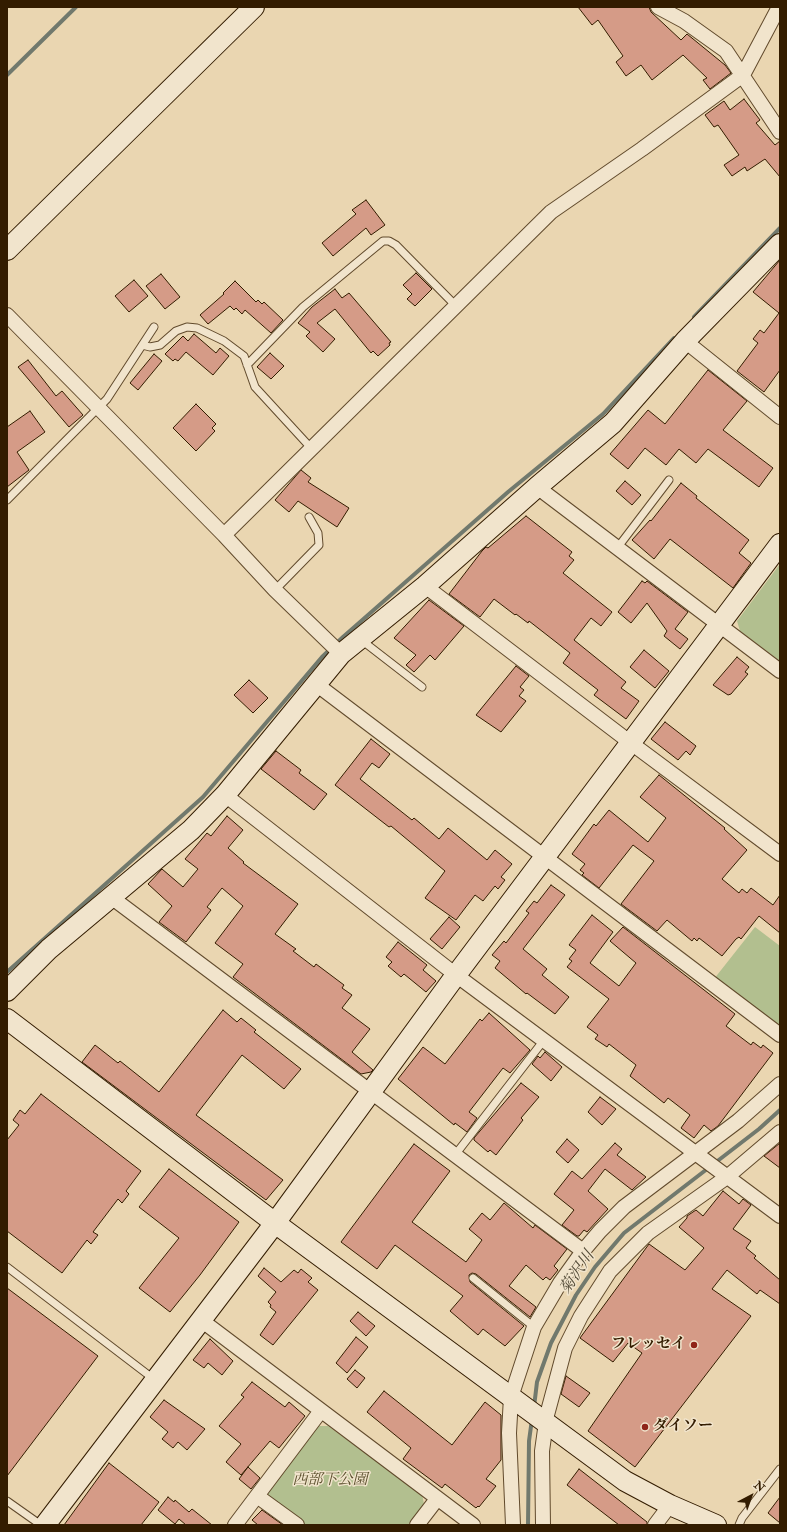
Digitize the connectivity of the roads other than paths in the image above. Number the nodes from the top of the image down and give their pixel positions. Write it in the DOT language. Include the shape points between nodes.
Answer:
graph roads {
  1 [pos="254,7"];
  2 [pos="658,7"];
  3 [pos="779,7"];
  4 [pos="743,75"];
  5 [pos="780,132"];
  6 [pos="780,244"];
  7 [pos="7,250"];
  8 [pos="456,306"];
  9 [pos="7,315"];
  10 [pos="154,327"];
  11 [pos="685,341"];
  12 [pos="142,345"];
  13 [pos="247,365"];
  14 [pos="98,407"];
  15 [pos="780,417"];
  16 [pos="311,448"];
  17 [pos="669,480"];
  18 [pos="537,487"];
  19 [pos="7,500"];
  20 [pos="309,517"];
  21 [pos="224,535"];
  22 [pos="780,544"];
  23 [pos="618,547"];
  24 [pos="425,586"];
  25 [pos="275,590"];
  26 [pos="718,625"];
  27 [pos="360,639"];
  28 [pos="341,654"];
  29 [pos="780,672"];
  30 [pos="316,684"];
  31 [pos="422,687"];
  32 [pos="631,743"];
  33 [pos="225,795"];
  34 [pos="780,854"];
  35 [pos="544,858"];
  36 [pos="111,897"];
  37 [pos="456,975"];
  38 [pos="7,991"];
  39 [pos="7,1019"];
  40 [pos="780,1034"];
  41 [pos="544,1040"];
  42 [pos="780,1084"];
  43 [pos="371,1091"];
  44 [pos="780,1132"];
  45 [pos="455,1155"];
  46 [pos="700,1156"];
  47 [pos="724,1174"];
  48 [pos="780,1216"];
  49 [pos="275,1223"];
  50 [pos="582,1251"];
  51 [pos="7,1267"];
  52 [pos="473,1278"];
  53 [pos="201,1320"];
  54 [pos="534,1327"];
  55 [pos="155,1380"];
  56 [pos="514,1399"];
  57 [pos="320,1412"];
  58 [pos="543,1421"];
  59 [pos="780,1469"];
  60 [pos="257,1496"];
  61 [pos="437,1499"];
  62 [pos="7,1501"];
  63 [pos="670,1505"];
  64 [pos="42,1525"];
  65 [pos="45,1525"];
  66 [pos="235,1525"];
  67 [pos="297,1525"];
  68 [pos="417,1525"];
  69 [pos="473,1525"];
  70 [pos="513,1525"];
  71 [pos="543,1525"];
  72 [pos="654,1525"];
  73 [pos="716,1525"];
  74 [pos="739,1525"];
  1 -- 7 [label="street"];
  2 -- 4 [label="street" via="684,21 726,51"];
  3 -- 4 [label="street"];
  4 -- 5 [label="street"];
  4 -- 8 [label="street" via="551,212"];
  6 -- 11 [label="street"];
  8 -- 13 [label="lane" via="396,245 383,240 303,307"];
  8 -- 16 [label="street"];
  9 -- 14 [label="street"];
  10 -- 12 [label="lane"];
  11 -- 15 [label="street"];
  11 -- 18 [label="street" via="613,424"];
  12 -- 13 [label="lane" via="150,348 160,346 176,331 187,327 197,328 224,341 244,356"];
  12 -- 14 [label="lane" via="107,399"];
  13 -- 16 [label="lane" via="255,387"];
  14 -- 19 [label="lane"];
  14 -- 21 [label="street"];
  16 -- 21 [label="street"];
  17 -- 23 [label="lane"];
  18 -- 23 [label="street"];
  18 -- 24 [label="street"];
  20 -- 25 [label="lane" via="318,533 319,545"];
  21 -- 25 [label="street"];
  22 -- 26 [label="street"];
  23 -- 26 [label="street"];
  24 -- 27 [label="street"];
  24 -- 32 [label="street"];
  25 -- 28 [label="street"];
  26 -- 29 [label="street"];
  26 -- 32 [label="street"];
  27 -- 28 [label="street"];
  27 -- 31 [label="lane"];
  28 -- 30 [label="street"];
  30 -- 33 [label="street"];
  30 -- 35 [label="street"];
  32 -- 34 [label="street"];
  32 -- 35 [label="street"];
  33 -- 36 [label="street" via="191,830"];
  33 -- 37 [label="street"];
  35 -- 37 [label="street"];
  35 -- 40 [label="street"];
  36 -- 38 [label="street" via="49,949"];
  36 -- 43 [label="street"];
  37 -- 41 [label="street"];
  37 -- 43 [label="street"];
  39 -- 49 [label="street"];
  41 -- 45 [label="lane"];
  41 -- 46 [label="street"];
  42 -- 46 [label="street"];
  43 -- 45 [label="street"];
  43 -- 49 [label="street"];
  44 -- 47 [label="street"];
  45 -- 50 [label="street"];
  46 -- 47 [label="street"];
  46 -- 50 [label="street" via="624,1208"];
  47 -- 48 [label="street"];
  47 -- 58 [label="street" via="648,1233 606,1276 580,1316 565,1348"];
  49 -- 53 [label="street"];
  49 -- 56 [label="street"];
  50 -- 54 [label="street"];
  51 -- 55 [label="lane"];
  52 -- 54 [label="lane"];
  53 -- 55 [label="street"];
  53 -- 57 [label="street"];
  54 -- 56 [label="street"];
  55 -- 65 [label="street"];
  56 -- 58 [label="street"];
  56 -- 70 [label="street" via="509,1433"];
  57 -- 60 [label="street"];
  57 -- 61 [label="street"];
  58 -- 63 [label="street" via="624,1481"];
  58 -- 71 [label="street"];
  59 -- 74 [label="lane"];
  60 -- 66 [label="street"];
  60 -- 67 [label="street"];
  61 -- 68 [label="street"];
  61 -- 69 [label="street"];
  62 -- 64 [label="lane"];
  63 -- 72 [label="street"];
  63 -- 73 [label="street"];
}
